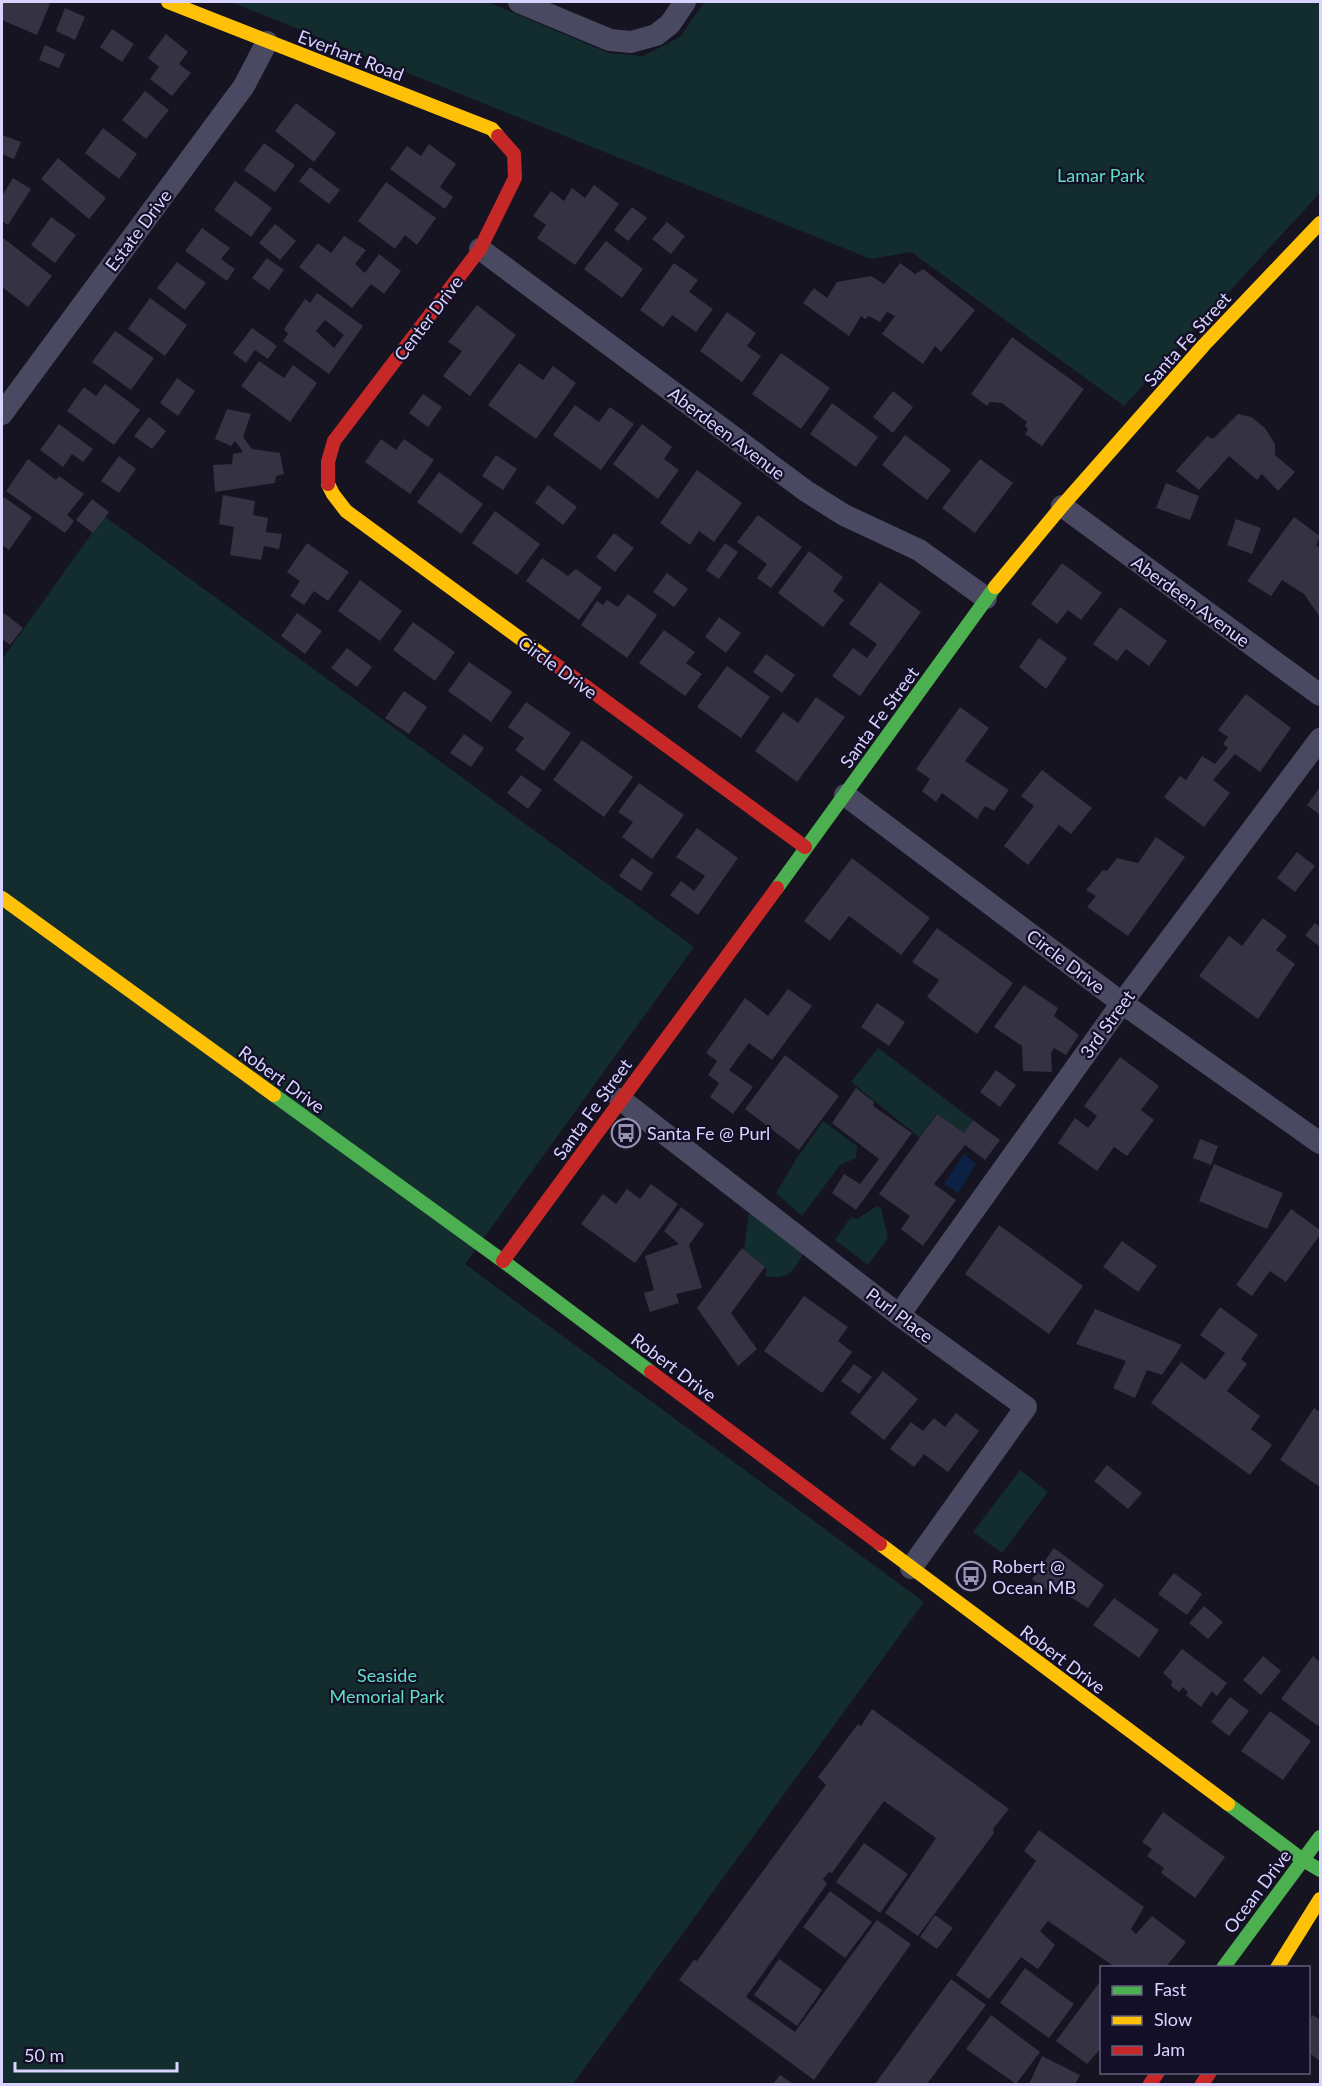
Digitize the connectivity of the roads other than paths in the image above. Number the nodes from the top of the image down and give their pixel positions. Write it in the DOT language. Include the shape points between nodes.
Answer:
graph roads {
  1 [pos="168,2"];
  2 [pos="519,2"];
  3 [pos="685,2"];
  4 [pos="267,42"];
  5 [pos="514,154"];
  6 [pos="1320,223"];
  7 [pos="480,249"];
  8 [pos="2,414"];
  9 [pos="326,475"];
  10 [pos="1062,506"];
  11 [pos="986,598"];
  12 [pos="1320,695"];
  13 [pos="1320,738"];
  14 [pos="845,795"];
  15 [pos="805,847"];
  16 [pos="2,898"];
  17 [pos="1122,1003"];
  18 [pos="620,1100"];
  19 [pos="1320,1143"];
  20 [pos="503,1261"];
  21 [pos="899,1315"];
  22 [pos="911,1568"];
  23 [pos="1320,1837"];
  24 [pos="1303,1860"];
  25 [pos="1320,1870"];
  26 [pos="1320,1899"];
  27 [pos="1224,1966"];
  28 [pos="1278,1966"];
  1 -- 4 [label="street, Everhart Road"];
  2 -- 3 [label="street" via="610,40 632,42 656,34 670,24"];
  4 -- 5 [label="street, Everhart Road" via="492,129"];
  4 -- 8 [label="street, Estate Drive" via="244,86"];
  5 -- 7 [label="street, Center Drive" via="515,178"];
  6 -- 10 [label="street, Santa Fe Street" via="1204,345"];
  7 -- 9 [label="street, Center Drive" via="334,441"];
  7 -- 11 [label="street, Aberdeen Avenue" via="806,491 844,515 919,550"];
  9 -- 15 [label="street, Circle Drive" via="333,497 346,511"];
  10 -- 11 [label="street, Santa Fe Street"];
  10 -- 12 [label="street, Aberdeen Avenue"];
  11 -- 14 [label="street, Santa Fe Street"];
  13 -- 17 [label="street, 3rd Street"];
  14 -- 15 [label="street, Santa Fe Street"];
  14 -- 17 [label="street, Circle Drive"];
  15 -- 18 [label="street, Santa Fe Street"];
  16 -- 20 [label="street, Robert Drive"];
  17 -- 19 [label="street, Circle Drive"];
  17 -- 21 [label="street, 3rd Street"];
  18 -- 20 [label="street, Santa Fe Street"];
  18 -- 21 [label="street, Purl Place"];
  20 -- 22 [label="street, Robert Drive"];
  21 -- 22 [label="street, Purl Place" via="1026,1407"];
  22 -- 24 [label="street, Robert Drive"];
  23 -- 24 [label="street, Ocean Drive"];
  24 -- 25 [label="street, Robert Drive"];
  24 -- 27 [label="street, Ocean Drive"];
  26 -- 28 [label="street"];
}
